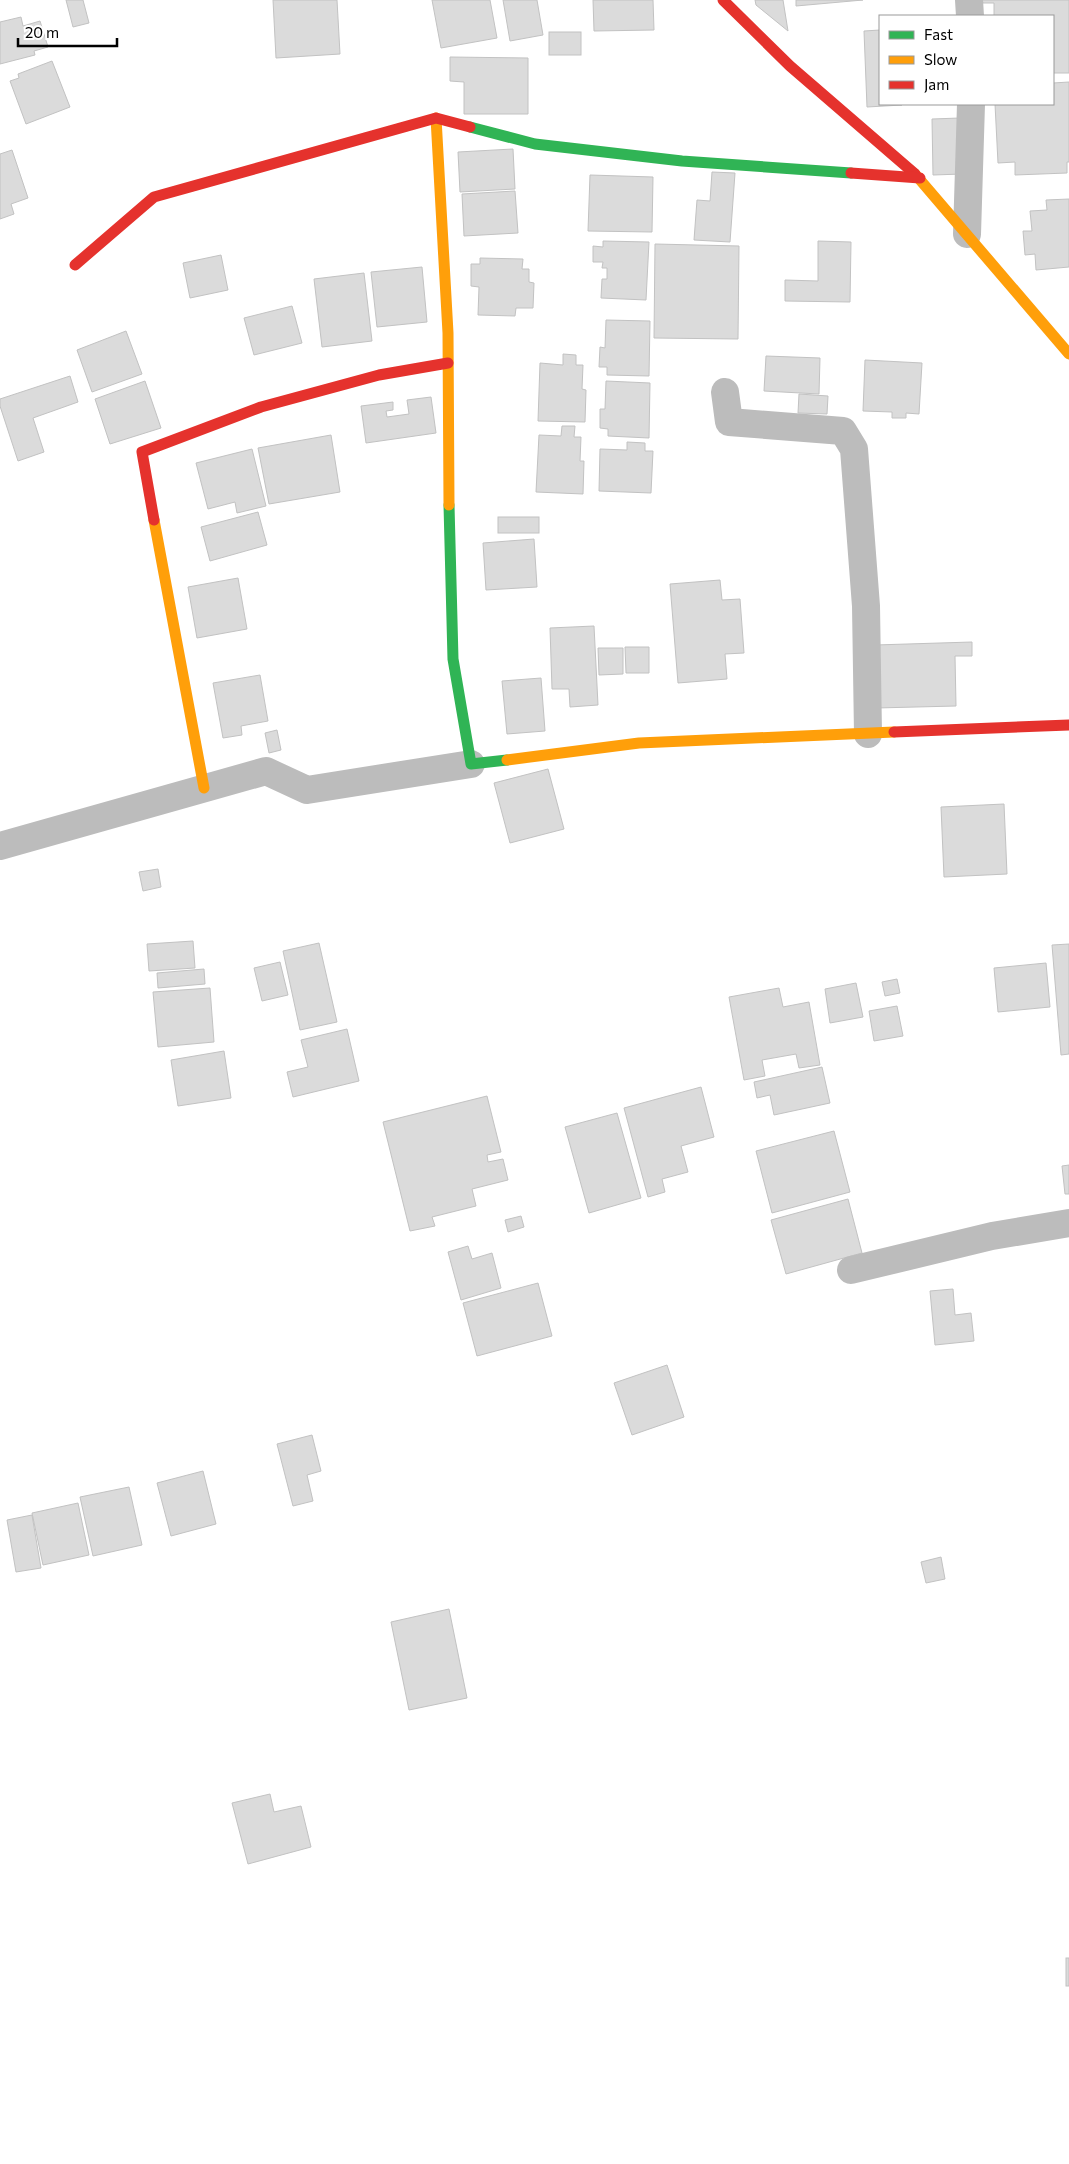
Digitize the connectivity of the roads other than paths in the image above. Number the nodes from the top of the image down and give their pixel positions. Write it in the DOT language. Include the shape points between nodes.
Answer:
graph roads {
  1 [pos="723,0"];
  2 [pos="969,0"];
  3 [pos="970,15"];
  4 [pos="971,105"];
  5 [pos="436,118"];
  6 [pos="920,178"];
  7 [pos="967,234"];
  8 [pos="75,265"];
  9 [pos="1069,354"];
  10 [pos="448,364"];
  11 [pos="725,392"];
  12 [pos="1069,725"];
  13 [pos="868,734"];
  14 [pos="471,764"];
  15 [pos="204,788"];
  16 [pos="0,846"];
  17 [pos="1069,1222"];
  18 [pos="851,1270"];
  1 -- 6 [label="street" via="790,66"];
  2 -- 3 [label="street"];
  4 -- 7 [label="street"];
  5 -- 6 [label="street" via="535,144 682,161"];
  5 -- 8 [label="street" via="154,197"];
  5 -- 10 [label="street"];
  6 -- 7 [label="street"];
  7 -- 9 [label="street"];
  10 -- 14 [label="street" via="453,659"];
  10 -- 15 [label="street" via="379,375 261,407 142,452"];
  11 -- 13 [label="street" via="729,422 843,431 854,449 866,606"];
  12 -- 13 [label="street"];
  13 -- 14 [label="street" via="639,743"];
  14 -- 15 [label="street" via="307,790 266,771"];
  15 -- 16 [label="street"];
  17 -- 18 [label="street" via="992,1236"];
}
